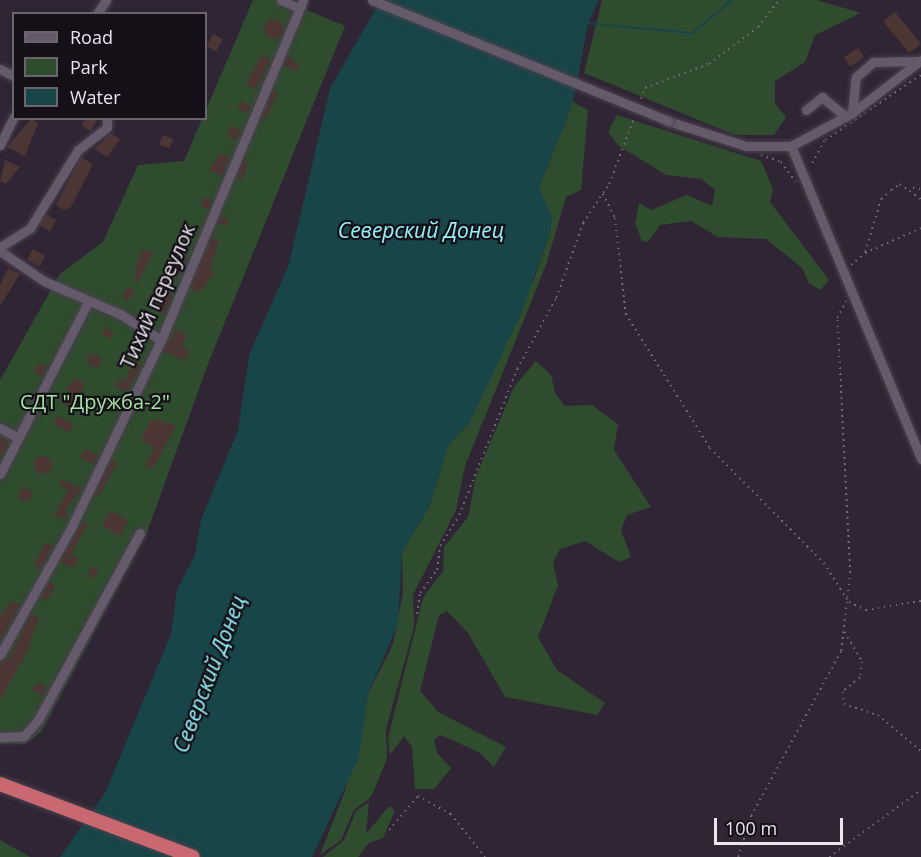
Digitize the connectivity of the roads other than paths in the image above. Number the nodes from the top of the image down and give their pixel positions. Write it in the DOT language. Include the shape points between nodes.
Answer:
graph roads {
  1 [pos="281,0"];
  2 [pos="372,0"];
  3 [pos="301,4"];
  4 [pos="920,61"];
  5 [pos="806,110"];
  6 [pos="849,115"];
  7 [pos="12,120"];
  8 [pos="107,120"];
  9 [pos="0,145"];
  10 [pos="791,146"];
  11 [pos="0,247"];
  12 [pos="0,252"];
  13 [pos="88,302"];
  14 [pos="161,340"];
  15 [pos="0,428"];
  16 [pos="15,436"];
  17 [pos="921,459"];
  18 [pos="0,474"];
  19 [pos="140,533"];
  20 [pos="0,655"];
  21 [pos="0,737"];
  22 [pos="0,784"];
  23 [pos="193,857"];
  1 -- 3 [label="street"];
  2 -- 10 [label="street, bridge" via="668,121 746,146"];
  3 -- 14 [label="street, Тихий переулок"];
  4 -- 6 [label="street"];
  4 -- 6 [label="street" via="873,62 856,77"];
  5 -- 6 [label="street" via="822,97"];
  6 -- 10 [label="street"];
  7 -- 9 [label="street"];
  8 -- 11 [label="street" via="106,127 78,150 30,228"];
  10 -- 17 [label="street"];
  12 -- 13 [label="street"];
  13 -- 14 [label="street"];
  13 -- 16 [label="street"];
  14 -- 20 [label="street, Тихий переулок" via="71,528"];
  15 -- 16 [label="street"];
  16 -- 18 [label="street"];
  19 -- 21 [label="street" via="38,720 24,736"];
  22 -- 23 [label="highway"];
}
